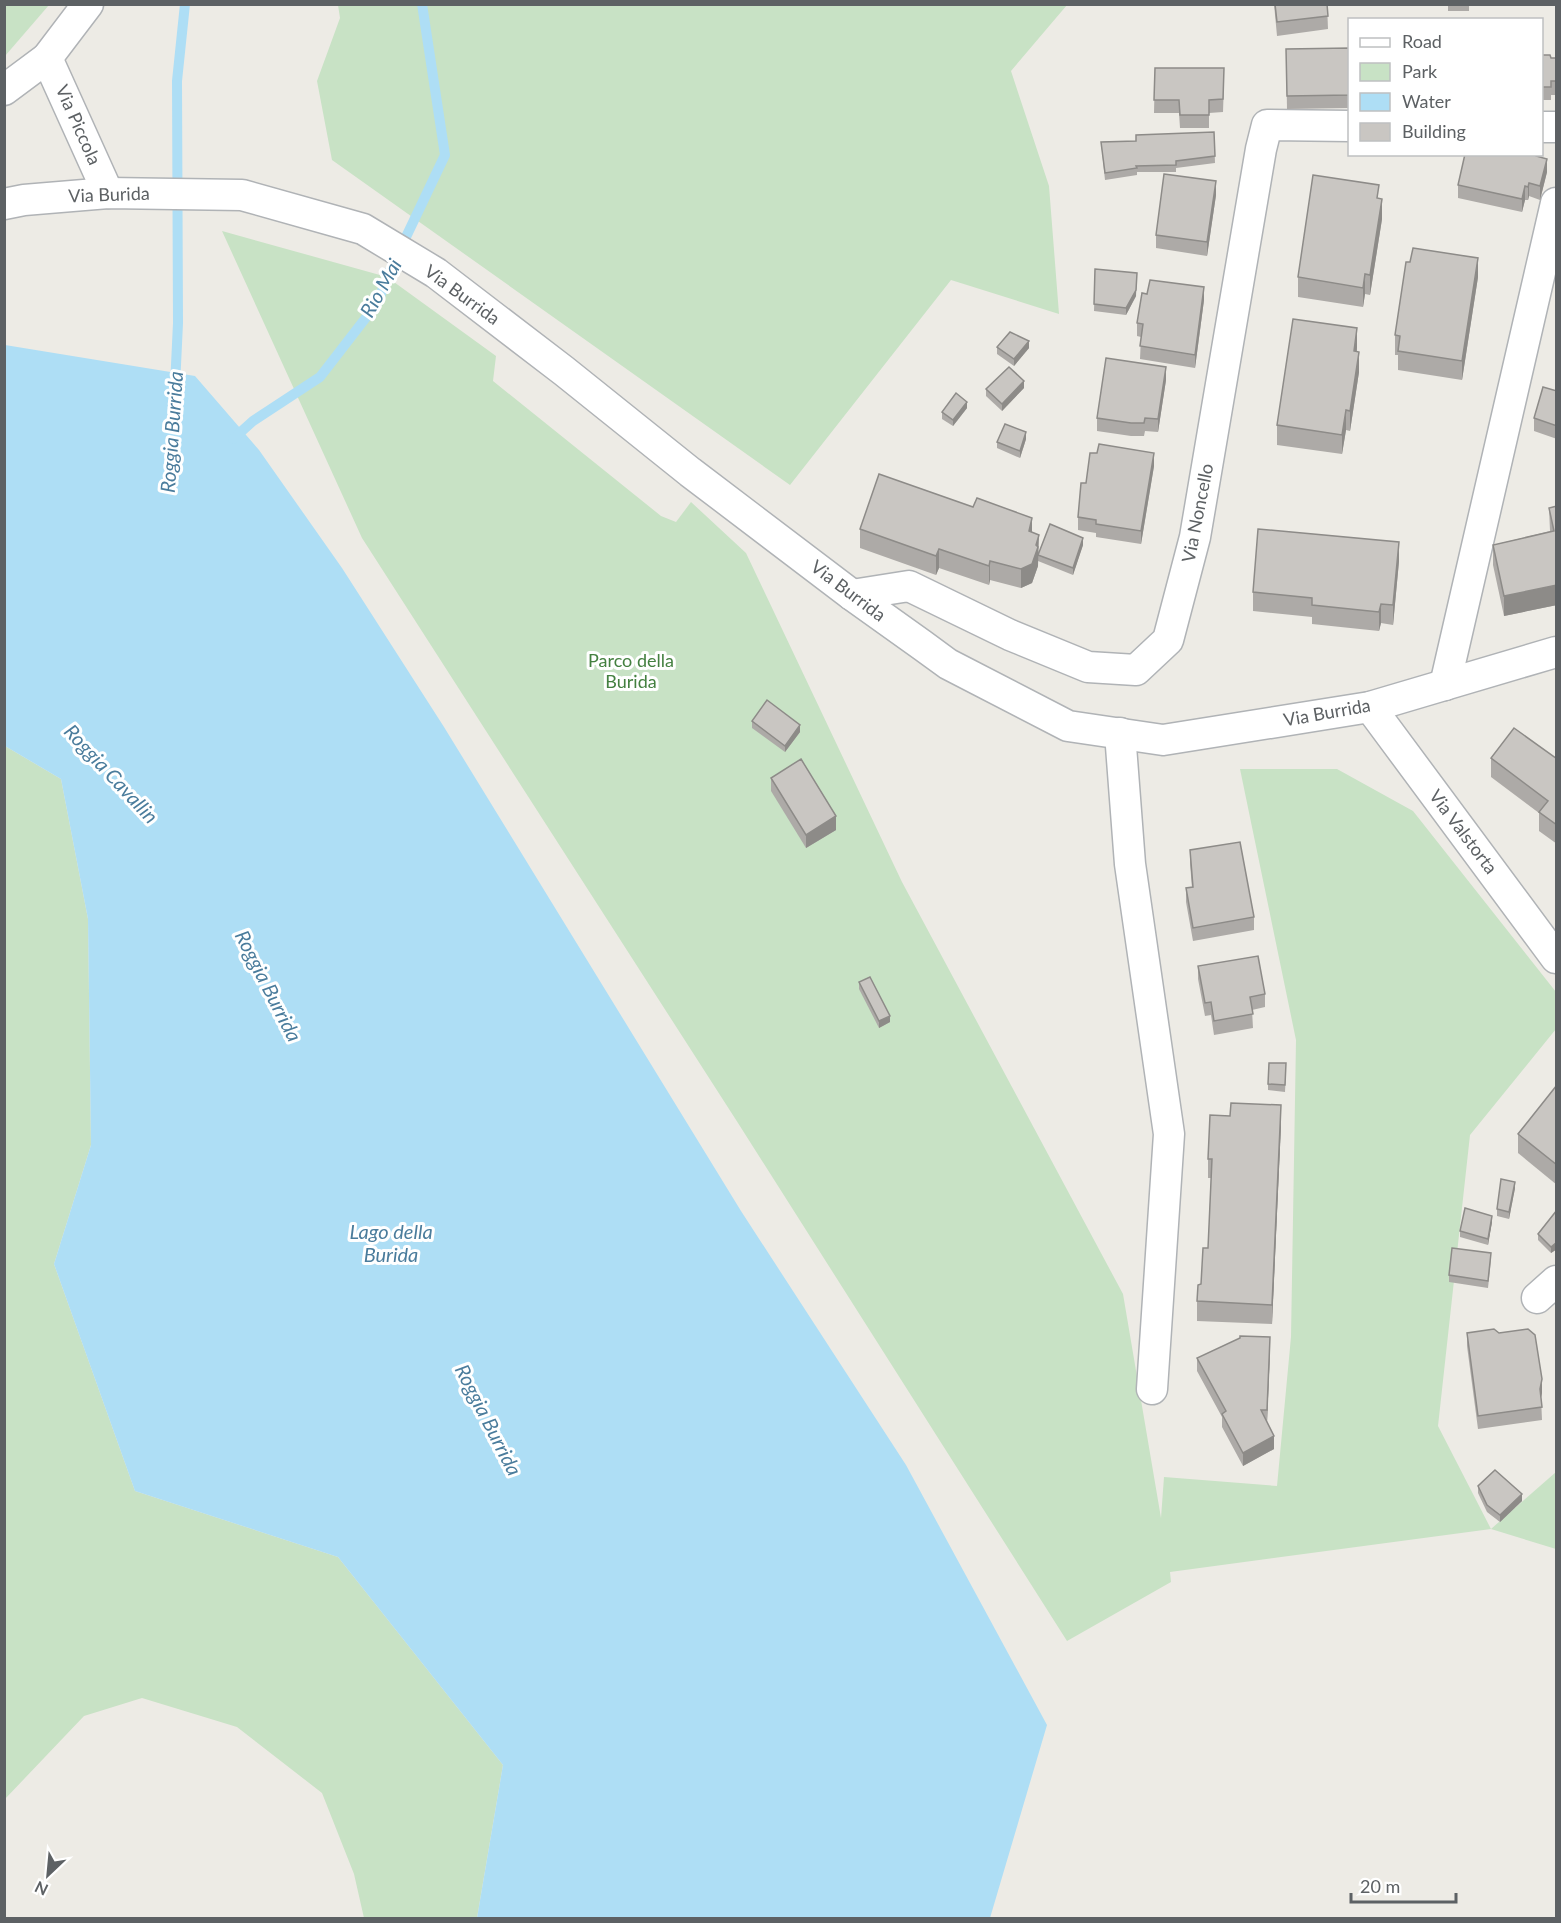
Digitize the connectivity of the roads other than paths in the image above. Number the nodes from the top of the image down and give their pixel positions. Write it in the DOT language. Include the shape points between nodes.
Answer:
graph roads {
  1 [pos="88,4"];
  2 [pos="47,58"];
  3 [pos="4,90"];
  4 [pos="1348,126"];
  5 [pos="108,193"];
  6 [pos="213,194"];
  7 [pos="1557,203"];
  8 [pos="4,204"];
  9 [pos="852,595"];
  10 [pos="1557,652"];
  11 [pos="1445,685"];
  12 [pos="1370,707"];
  13 [pos="1120,734"];
  14 [pos="1557,958"];
  15 [pos="1152,1389"];
  1 -- 2 [label="street"];
  2 -- 3 [label="street"];
  2 -- 5 [label="street, Via Piccola"];
  4 -- 9 [label="street, Via Noncello" via="1267,125 1195,537 1168,640 1136,670 1088,668 909,586"];
  5 -- 6 [label="street, Via Burida"];
  5 -- 8 [label="street, Via Burida"];
  6 -- 9 [label="street, Via Burrida" via="242,195 363,229 435,273"];
  7 -- 11 [label="street"];
  9 -- 13 [label="street, Via Burrida" via="948,664 1068,726"];
  10 -- 11 [label="street, Via Burrida"];
  11 -- 12 [label="street, Via Burrida"];
  12 -- 13 [label="street, Via Burrida" via="1163,740"];
  12 -- 14 [label="street, Via Valstorta"];
  13 -- 15 [label="street" via="1130,864 1169,1134"];
}
